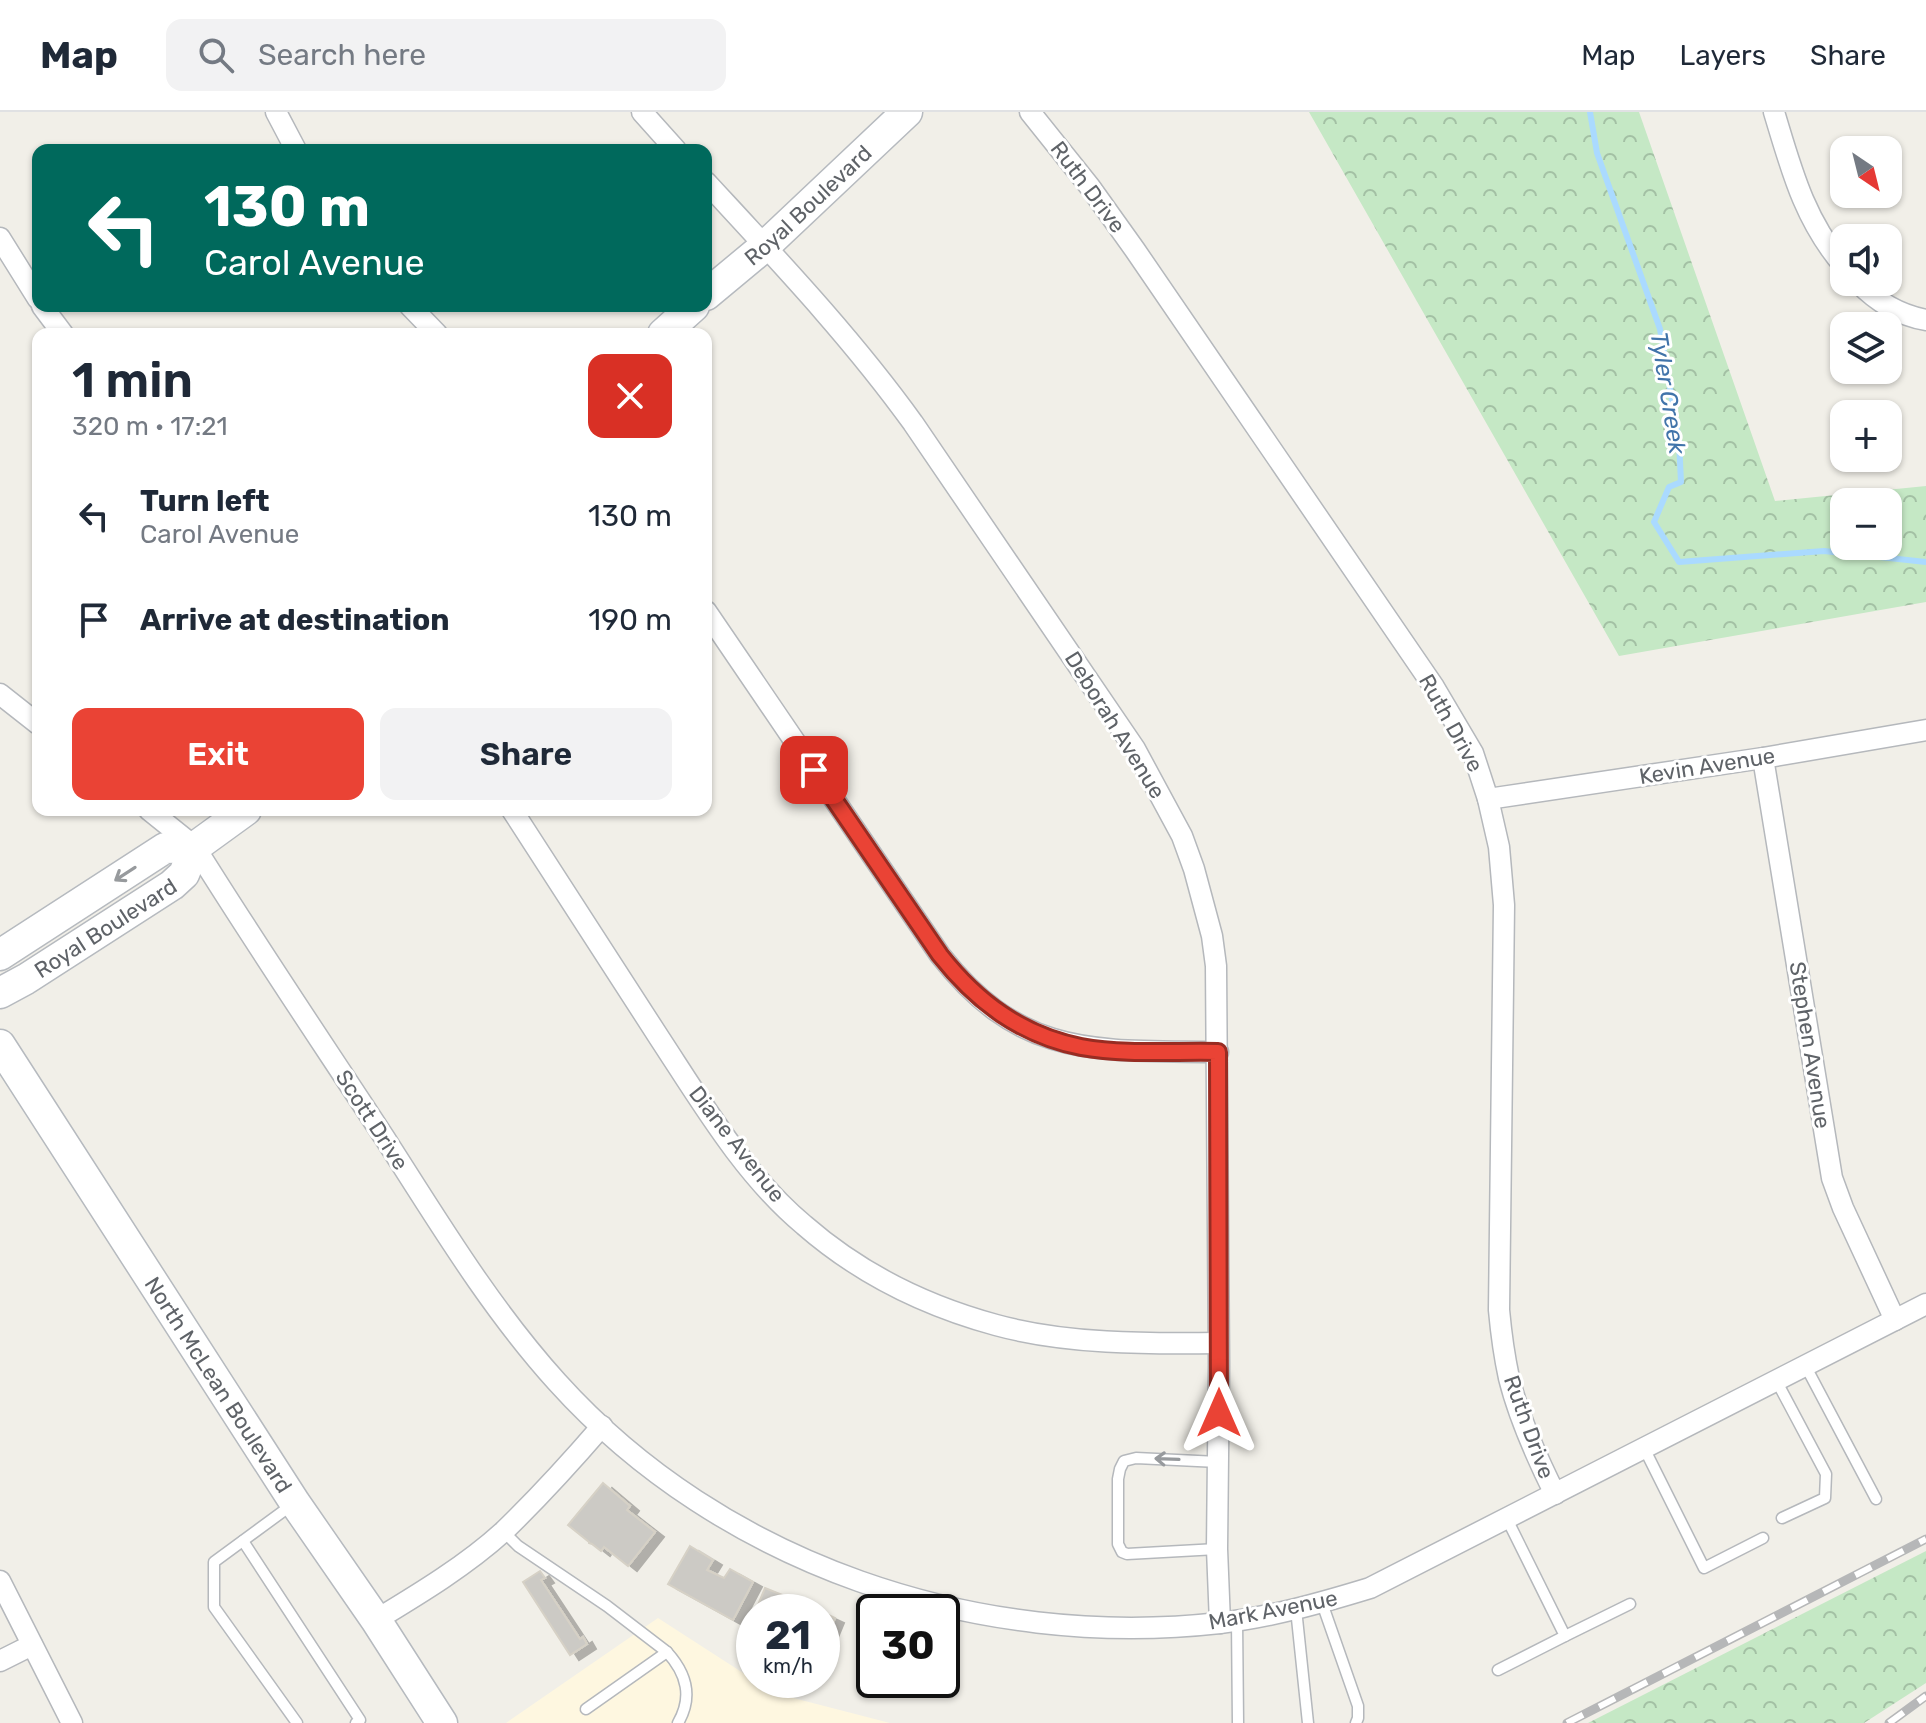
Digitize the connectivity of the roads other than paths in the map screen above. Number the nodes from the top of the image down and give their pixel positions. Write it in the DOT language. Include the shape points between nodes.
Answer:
graph roads {
  1 [pos="276,112"];
  2 [pos="642,112"];
  3 [pos="907,112"];
  4 [pos="1030,112"];
  5 [pos="1774,112"];
  6 [pos="293,144"];
  7 [pos="671,144"];
  8 [pos="712,189"];
  9 [pos="0,238"];
  10 [pos="765,246"];
  11 [pos="1830,248"];
  12 [pos="32,289"];
  13 [pos="712,290"];
  14 [pos="1874,296"];
  15 [pos="416,312"];
  16 [pos="687,312"];
  17 [pos="1926,320"];
  18 [pos="431,328"];
  19 [pos="670,328"];
  20 [pos="712,620"];
  21 [pos="0,694"];
  22 [pos="32,719"];
  23 [pos="1926,730"];
  24 [pos="1763,758"];
  25 [pos="1488,799"];
  26 [pos="156,816"];
  27 [pos="238,816"];
  28 [pos="516,816"];
  29 [pos="195,847"];
  30 [pos="0,955"];
  31 [pos="0,993"];
  32 [pos="0,1045"];
  33 [pos="1218,1052"];
  34 [pos="1926,1304"];
  35 [pos="1895,1320"];
  36 [pos="1218,1343"];
  37 [pos="1805,1365"];
  38 [pos="1776,1380"];
  39 [pos="602,1426"];
  40 [pos="1644,1448"];
  41 [pos="1218,1462"];
  42 [pos="1555,1494"];
  43 [pos="1876,1499"];
  44 [pos="295,1503"];
  45 [pos="1782,1518"];
  46 [pos="1507,1519"];
  47 [pos="503,1531"];
  48 [pos="1763,1538"];
  49 [pos="243,1541"];
  50 [pos="1217,1549"];
  51 [pos="0,1581"];
  52 [pos="1322,1603"];
  53 [pos="1630,1604"];
  54 [pos="1296,1609"];
  55 [pos="376,1620"];
  56 [pos="1228,1622"];
  57 [pos="1565,1636"];
  58 [pos="32,1645"];
  59 [pos="667,1652"];
  60 [pos="0,1661"];
  61 [pos="1498,1670"];
  62 [pos="586,1709"];
  63 [pos="72,1723"];
  64 [pos="297,1723"];
  65 [pos="356,1723"];
  66 [pos="442,1723"];
  67 [pos="678,1723"];
  68 [pos="1238,1723"];
  69 [pos="1308,1723"];
  70 [pos="1356,1723"];
  1 -- 6 [label="street"];
  2 -- 7 [label="street"];
  3 -- 10 [label="street, Royal Boulevard"];
  4 -- 25 [label="street, Ruth Drive" via="1135,250 1434,687 1473,753"];
  5 -- 11 [label="street" via="1805,206"];
  8 -- 10 [label="street, Deborah Avenue"];
  9 -- 12 [label="street"];
  10 -- 13 [label="street, Royal Boulevard"];
  10 -- 33 [label="street, Deborah Avenue" via="897,400 1135,749 1194,869 1216,966"];
  14 -- 17 [label="street" via="1893,310"];
  15 -- 18 [label="street"];
  16 -- 19 [label="street"];
  20 -- 33 [label="street" via="940,955 975,996 1030,1031 1059,1042 1117,1051"];
  21 -- 22 [label="street"];
  23 -- 24 [label="street, Kevin Avenue"];
  24 -- 25 [label="street, Kevin Avenue"];
  24 -- 35 [label="street, Stephen Avenue" via="1832,1178"];
  25 -- 42 [label="street, Ruth Drive" via="1504,905 1499,1310 1515,1398"];
  26 -- 29 [label="street, Scott Drive"];
  27 -- 29 [label="street, Royal Boulevard"];
  28 -- 36 [label="street, Diane Avenue" via="712,1118 757,1178 840,1254 890,1284 998,1326 1057,1337"];
  29 -- 30 [label="street, Royal Boulevard, one-way" via="165,848"];
  29 -- 31 [label="street, Royal Boulevard" via="184,874 172,885"];
  29 -- 39 [label="street, Scott Drive" via="478,1281 558,1383"];
  32 -- 44 [label="street, North McLean Boulevard"];
  33 -- 36 [label="street, Deborah Avenue"];
  34 -- 35 [label="street, Mark Avenue"];
  35 -- 37 [label="street, Mark Avenue"];
  36 -- 41 [label="street, Deborah Avenue"];
  37 -- 38 [label="street, Mark Avenue"];
  37 -- 43 [label="lane"];
  38 -- 40 [label="street, Mark Avenue"];
  38 -- 45 [label="lane" via="1826,1474 1825,1498"];
  39 -- 47 [label="street"];
  39 -- 56 [label="street, Mark Avenue" via="645,1464 733,1523 831,1572 890,1592 997,1618 1048,1624"];
  40 -- 42 [label="street, Mark Avenue"];
  40 -- 48 [label="lane" via="1704,1568"];
  41 -- 50 [label="street, Deborah Avenue"];
  41 -- 50 [label="lane, one-way" via="1124,1461 1118,1544 1127,1554"];
  42 -- 46 [label="street, Mark Avenue"];
  44 -- 49 [label="lane"];
  44 -- 55 [label="street, North McLean Boulevard"];
  46 -- 52 [label="street, Mark Avenue" via="1370,1588"];
  46 -- 57 [label="lane"];
  47 -- 55 [label="street"];
  47 -- 59 [label="lane"];
  49 -- 64 [label="lane" via="214,1562 214,1607"];
  49 -- 65 [label="lane" via="360,1720"];
  50 -- 56 [label="street, Deborah Avenue"];
  51 -- 58 [label="street"];
  52 -- 54 [label="street, Mark Avenue"];
  52 -- 70 [label="lane" via="1358,1706"];
  53 -- 57 [label="lane"];
  54 -- 56 [label="street, Mark Avenue"];
  54 -- 69 [label="lane"];
  55 -- 66 [label="street, North McLean Boulevard"];
  56 -- 68 [label="lane"];
  57 -- 61 [label="lane"];
  58 -- 60 [label="street"];
  58 -- 63 [label="street"];
  59 -- 62 [label="lane"];
  59 -- 67 [label="lane" via="688,1696"];
}
